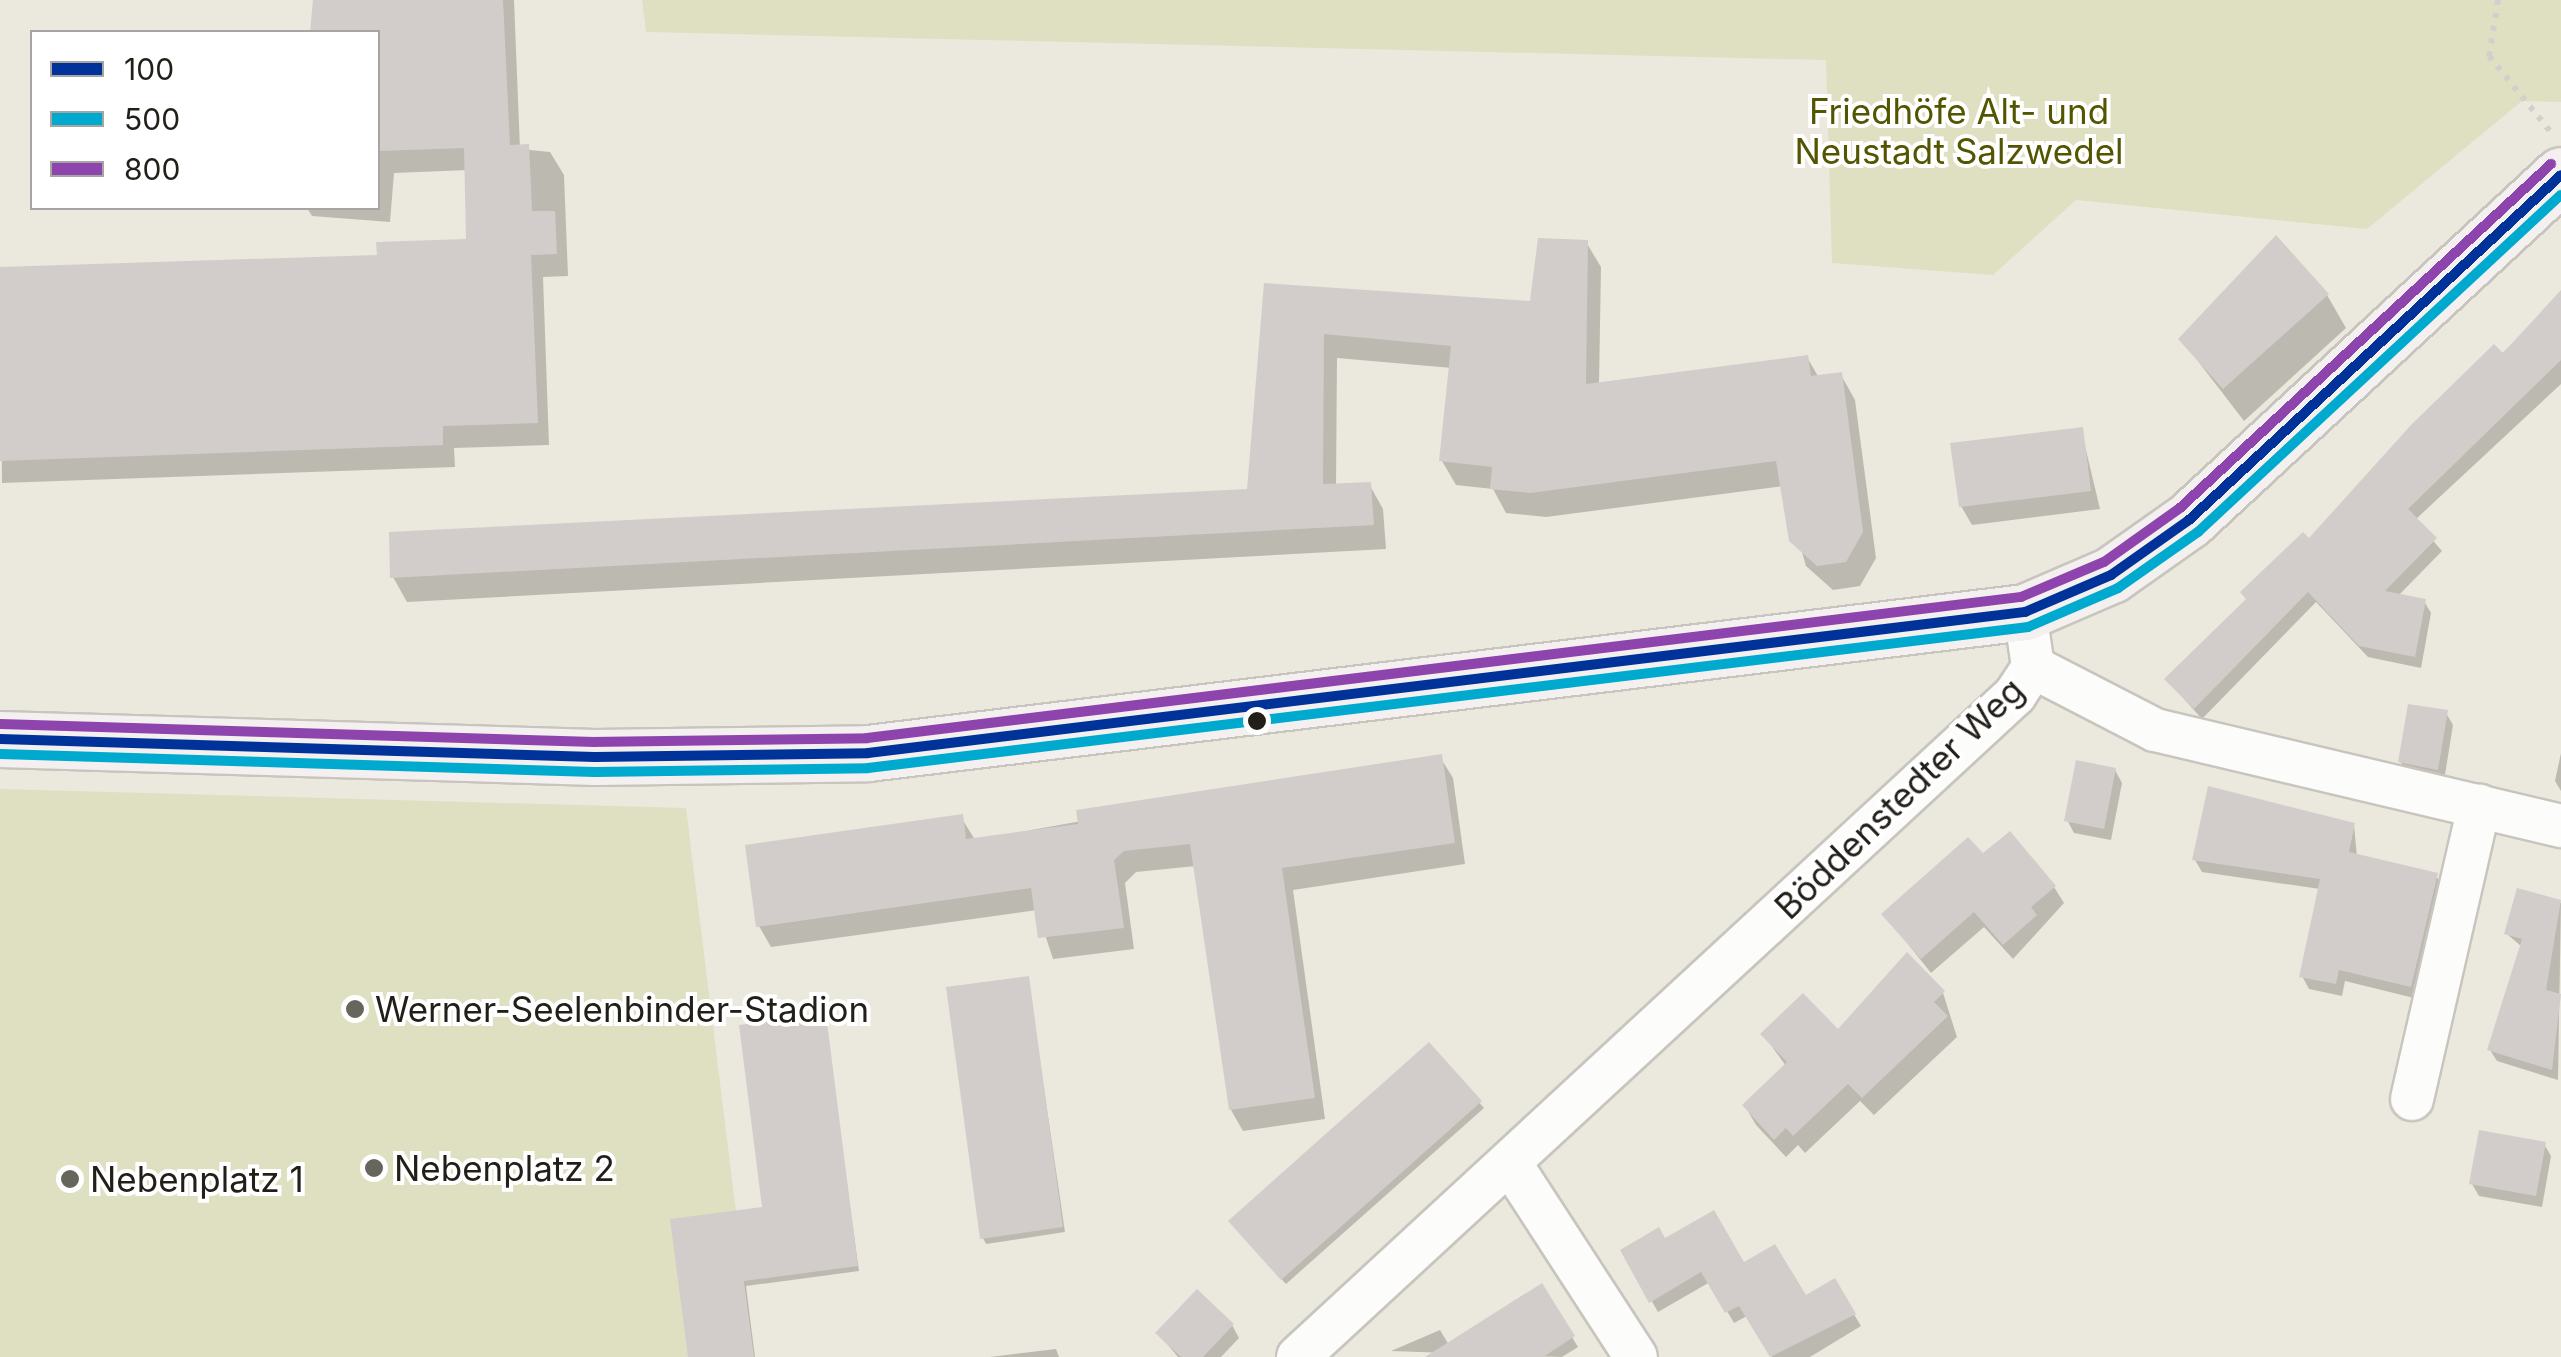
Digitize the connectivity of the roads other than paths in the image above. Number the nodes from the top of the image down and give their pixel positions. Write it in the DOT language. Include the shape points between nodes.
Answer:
graph roads {
  1 [pos="2556,154"];
  2 [pos="2025,612"];
  3 [pos="2033,667"];
  4 [pos="0,739"];
  5 [pos="2479,806"];
  6 [pos="2561,826"];
  7 [pos="2412,1099"];
  8 [pos="1510,1163"];
  9 [pos="1298,1357"];
  10 [pos="1636,1357"];
  1 -- 2 [label="street" via="2189,520 2110,575"];
  2 -- 3 [label="street, Böddenstedter Weg"];
  2 -- 4 [label="street" via="868,754 594,758"];
  3 -- 5 [label="street" via="2155,730"];
  3 -- 8 [label="street, Böddenstedter Weg" via="1978,731"];
  5 -- 6 [label="street"];
  5 -- 7 [label="street"];
  8 -- 9 [label="street, Böddenstedter Weg"];
  8 -- 10 [label="street"];
}
